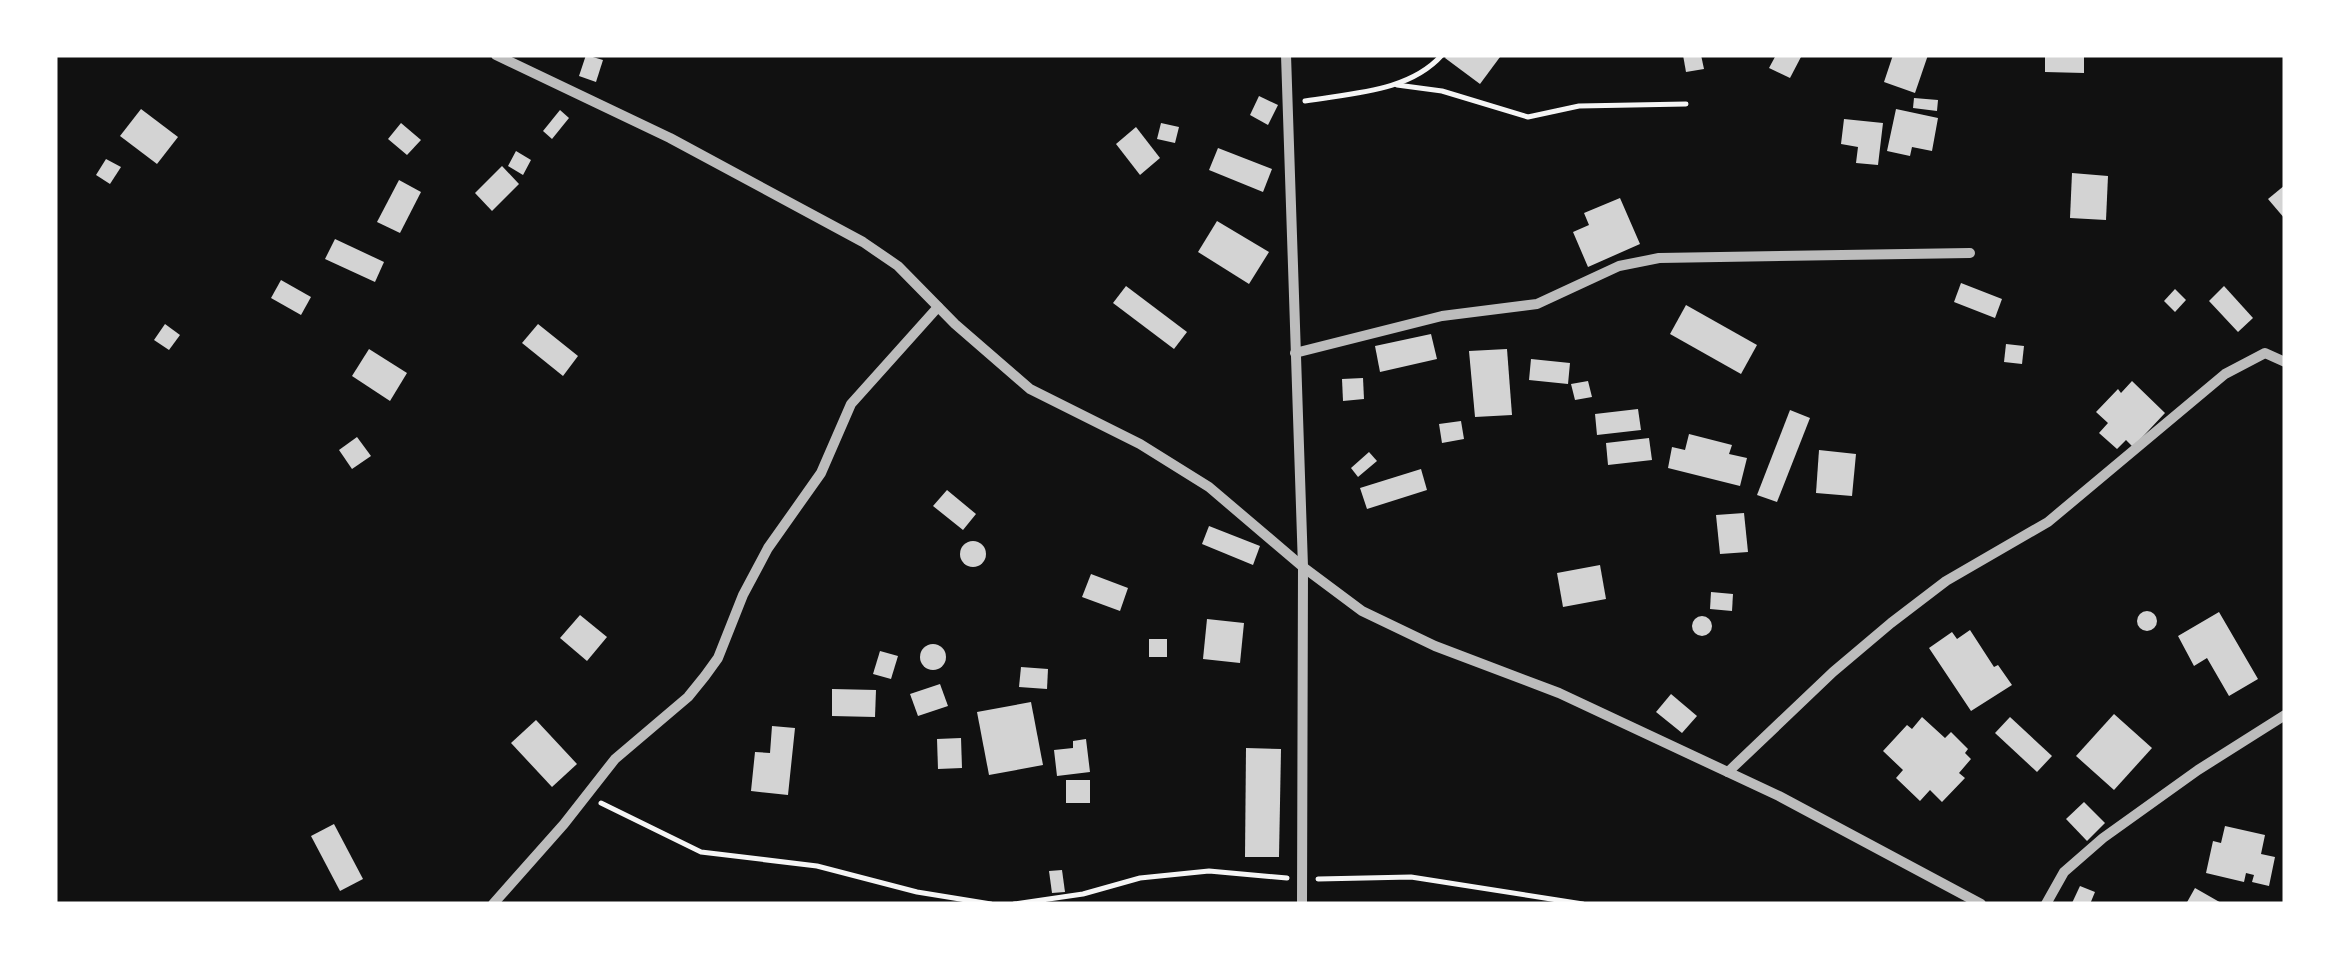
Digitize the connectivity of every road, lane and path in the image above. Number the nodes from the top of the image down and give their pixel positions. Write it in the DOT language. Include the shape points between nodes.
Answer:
graph roads {
  1 [pos="496,55"];
  2 [pos="1286,55"];
  3 [pos="1442,55"];
  4 [pos="1397,85"];
  5 [pos="1686,104"];
  6 [pos="1288,105"];
  7 [pos="1970,253"];
  8 [pos="938,306"];
  9 [pos="1295,353"];
  10 [pos="2285,362"];
  11 [pos="1303,567"];
  12 [pos="2285,715"];
  13 [pos="1728,772"];
  14 [pos="584,796"];
  15 [pos="1302,880"];
  16 [pos="493,904"];
  17 [pos="991,904"];
  18 [pos="1014,904"];
  19 [pos="1302,904"];
  20 [pos="1583,904"];
  21 [pos="1980,904"];
  22 [pos="2046,904"];
  1 -- 8 [label="street" via="825,219 898,266"];
  2 -- 6 [label="street"];
  3 -- 4 [label="path"];
  4 -- 5 [label="path" via="1528,117 1579,106"];
  4 -- 6 [label="path"];
  6 -- 9 [label="street"];
  7 -- 9 [label="street" via="1659,258 1619,266 1537,304 1442,316"];
  8 -- 11 [label="street" via="1030,389 1209,487"];
  8 -- 14 [label="street" via="852,404 821,474 768,548 705,676 614,758"];
  9 -- 11 [label="street"];
  10 -- 13 [label="street" via="2265,354 2225,374 2048,522 1946,581 1890,623"];
  11 -- 13 [label="street" via="1362,611 1559,692"];
  11 -- 15 [label="street"];
  12 -- 22 [label="street" via="2102,838 2064,872"];
  13 -- 21 [label="street"];
  14 -- 16 [label="street"];
  14 -- 17 [label="path" via="701,852 817,866"];
  15 -- 18 [label="path" via="1209,871"];
  15 -- 19 [label="street"];
  15 -- 20 [label="path" via="1411,877"];
}
